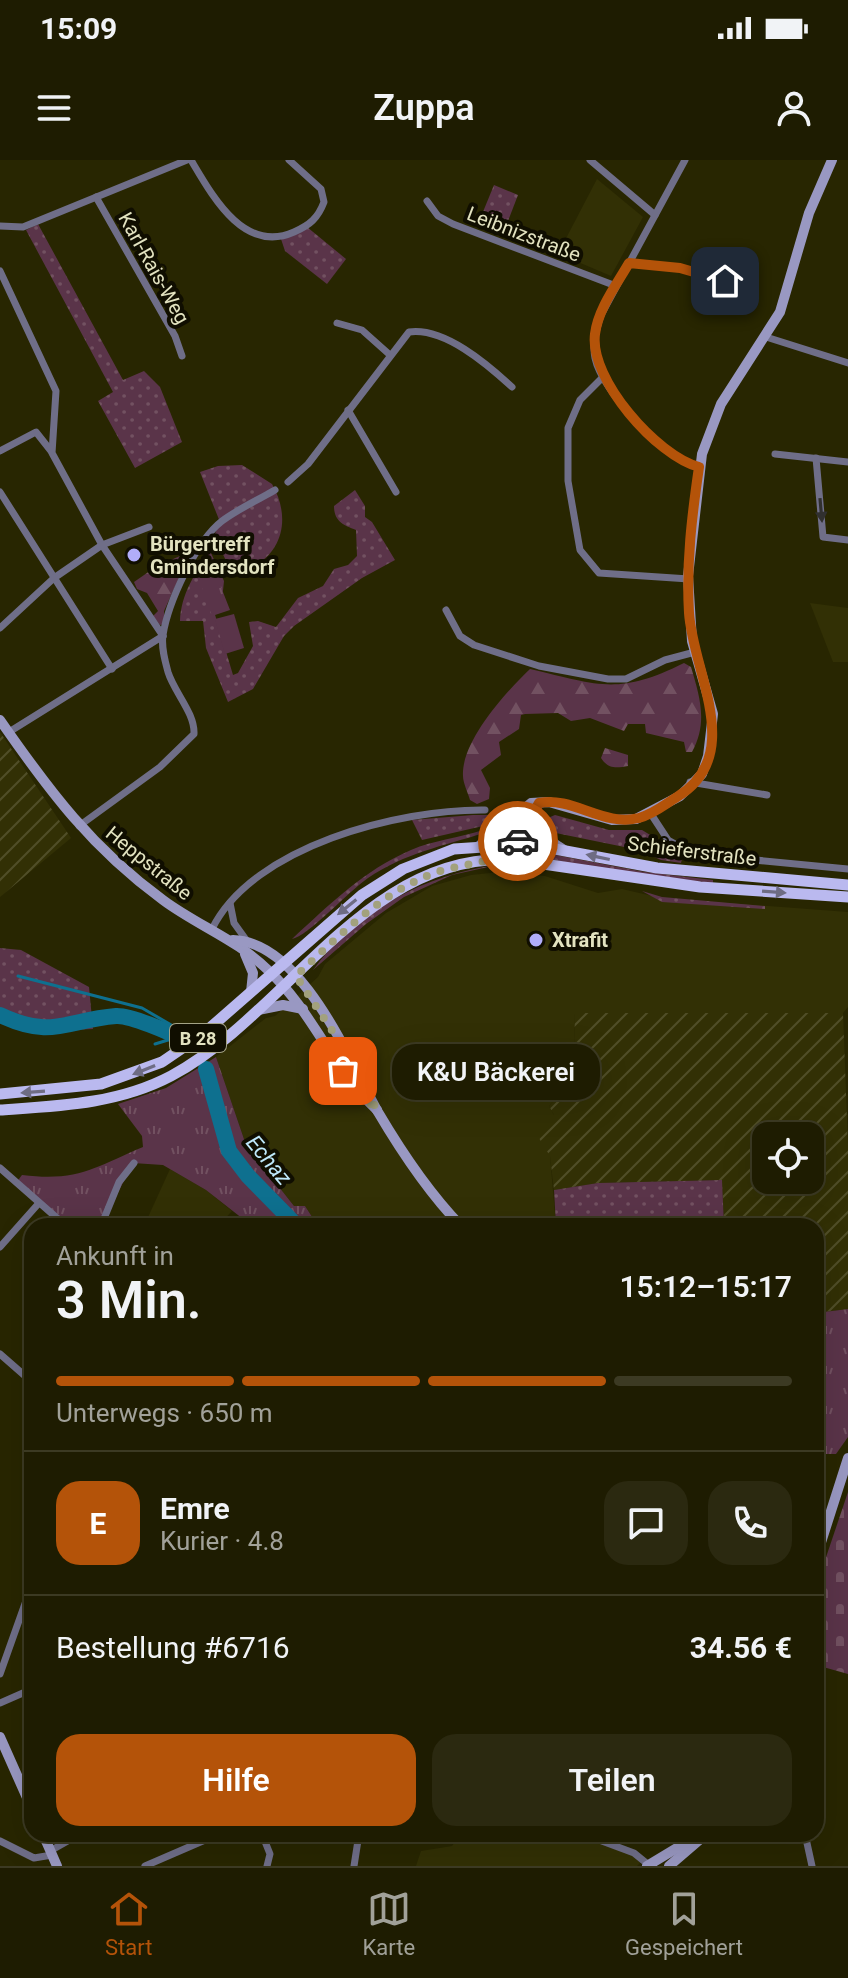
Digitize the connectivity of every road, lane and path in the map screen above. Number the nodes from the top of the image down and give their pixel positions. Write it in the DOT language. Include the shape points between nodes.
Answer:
graph roads {
  1 [pos="189,160"];
  2 [pos="289,160"];
  3 [pos="590,160"];
  4 [pos="685,160"];
  5 [pos="832,160"];
  6 [pos="96,197"];
  7 [pos="427,201"];
  8 [pos="655,215"];
  9 [pos="0,226"];
  10 [pos="629,263"];
  11 [pos="0,271"];
  12 [pos="725,281"];
  13 [pos="616,286"];
  14 [pos="337,323"];
  15 [pos="766,337"];
  16 [pos="390,355"];
  17 [pos="182,356"];
  18 [pos="848,363"];
  19 [pos="603,377"];
  20 [pos="512,387"];
  21 [pos="348,410"];
  22 [pos="0,451"];
  23 [pos="52,453"];
  24 [pos="775,454"];
  25 [pos="816,458"];
  26 [pos="848,462"];
  27 [pos="699,467"];
  28 [pos="288,482"];
  29 [pos="275,490"];
  30 [pos="0,492"];
  31 [pos="396,492"];
  32 [pos="149,527"];
  33 [pos="848,540"];
  34 [pos="102,545"];
  35 [pos="54,578"];
  36 [pos="689,579"];
  37 [pos="446,610"];
  38 [pos="0,628"];
  39 [pos="163,636"];
  40 [pos="695,652"];
  41 [pos="112,669"];
  42 [pos="0,720"];
  43 [pos="9,732"];
  44 [pos="691,782"];
  45 [pos="767,795"];
  46 [pos="539,803"];
  47 [pos="485,810"];
  48 [pos="651,814"];
  49 [pos="532,815"];
  50 [pos="512,818"];
  51 [pos="79,826"];
  52 [pos="517,844"];
  53 [pos="480,845"];
  54 [pos="564,850"];
  55 [pos="500,858"];
  56 [pos="533,862"];
  57 [pos="848,869"];
  58 [pos="848,885"];
  59 [pos="848,897"];
  60 [pos="230,903"];
  61 [pos="212,929"];
  62 [pos="311,938"];
  63 [pos="245,945"];
  64 [pos="322,952"];
  65 [pos="283,964"];
  66 [pos="272,973"];
  67 [pos="296,976"];
  68 [pos="284,985"];
  69 [pos="251,992"];
  70 [pos="313,998"];
  71 [pos="303,1009"];
  72 [pos="255,1011"];
  73 [pos="0,1094"];
  74 [pos="61,1105"];
  75 [pos="0,1110"];
  76 [pos="377,1110"];
  77 [pos="84,1112"];
  78 [pos="134,1163"];
  79 [pos="0,1168"];
  80 [pos="39,1203"];
  81 [pos="26,1218"];
  82 [pos="57,1218"];
  83 [pos="104,1218"];
  84 [pos="455,1218"];
  85 [pos="24,1220"];
  86 [pos="0,1247"];
  87 [pos="0,1354"];
  88 [pos="24,1375"];
  89 [pos="848,1458"];
  90 [pos="824,1533"];
  91 [pos="24,1606"];
  92 [pos="0,1674"];
  93 [pos="24,1692"];
  94 [pos="0,1703"];
  95 [pos="0,1737"];
  96 [pos="24,1787"];
  97 [pos="0,1841"];
  98 [pos="46,1842"];
  99 [pos="68,1842"];
  100 [pos="200,1842"];
  101 [pos="265,1842"];
  102 [pos="358,1842"];
  103 [pos="606,1842"];
  104 [pos="687,1842"];
  105 [pos="698,1842"];
  106 [pos="807,1842"];
  107 [pos="51,1853"];
  108 [pos="649,1865"];
  109 [pos="57,1866"];
  110 [pos="145,1866"];
  111 [pos="267,1866"];
  112 [pos="354,1866"];
  113 [pos="669,1866"];
  114 [pos="812,1866"];
  1 -- 2 [label="street" via="236,223 265,239 306,227 324,202 321,189"];
  1 -- 6 [label="street"];
  3 -- 8 [label="street"];
  4 -- 8 [label="street"];
  5 -- 15 [label="street" via="809,213 786,296"];
  6 -- 9 [label="street" via="23,227"];
  6 -- 17 [label="street, Karl-Rais-Weg"];
  7 -- 13 [label="street, Leibnizstraße" via="453,224"];
  8 -- 10 [label="street"];
  10 -- 12 [label="street" via="680,268"];
  10 -- 13 [label="street"];
  11 -- 23 [label="street" via="56,391"];
  13 -- 19 [label="street" via="595,334 595,357"];
  14 -- 16 [label="street" via="362,330"];
  15 -- 18 [label="street"];
  15 -- 27 [label="street" via="721,404"];
  16 -- 20 [label="street" via="409,332 432,333"];
  16 -- 21 [label="street"];
  19 -- 27 [label="street" via="669,451"];
  19 -- 36 [label="street" via="580,400 568,428 568,481 580,550 599,573"];
  21 -- 28 [label="street" via="305,469"];
  21 -- 31 [label="street"];
  22 -- 23 [label="street" via="36,432"];
  23 -- 34 [label="street"];
  24 -- 25 [label="street"];
  25 -- 26 [label="street"];
  25 -- 33 [label="street, one-way" via="823,537"];
  27 -- 36 [label="street"];
  29 -- 39 [label="street" via="223,520 207,538 180,582"];
  30 -- 35 [label="street"];
  32 -- 34 [label="street"];
  34 -- 35 [label="street"];
  34 -- 39 [label="street"];
  35 -- 38 [label="street"];
  35 -- 41 [label="street"];
  36 -- 40 [label="street"];
  37 -- 40 [label="street" via="460,636 482,648 608,679 626,679"];
  39 -- 41 [label="street"];
  39 -- 51 [label="street" via="169,676 194,734 160,767"];
  40 -- 44 [label="street" via="713,714 709,749"];
  41 -- 43 [label="street"];
  42 -- 43 [label="street, Heppstraße"];
  43 -- 51 [label="street, Heppstraße"];
  44 -- 45 [label="street"];
  44 -- 48 [label="street"];
  46 -- 48 [label="street" via="612,820"];
  46 -- 49 [label="street"];
  46 -- 50 [label="street" via="524,806"];
  47 -- 60 [label="street" via="405,817 332,839 275,867"];
  48 -- 57 [label="street" via="668,840 693,854"];
  49 -- 52 [label="street"];
  49 -- 54 [label="street" via="538,833"];
  50 -- 52 [label="street" via="510,832"];
  50 -- 53 [label="street"];
  51 -- 61 [label="street, Heppstraße" via="147,888"];
  52 -- 53 [label="main road, Schieferstraße / B 28"];
  52 -- 54 [label="main road, Schieferstraße / B 28"];
  52 -- 55 [label="street"];
  52 -- 56 [label="street"];
  53 -- 62 [label="main road, Schieferstraße / B 28, one-way" via="403,869"];
  58 -- 54 [label="main road, Schieferstraße / B 28, one-way" via="688,872"];
  55 -- 56 [label="main road, Schieferstraße / B 28"];
  55 -- 64 [label="main road, Schieferstraße / B 28" via="474,860 425,876 382,902"];
  56 -- 59 [label="main road, Schieferstraße / B 28, one-way" via="700,887"];
  60 -- 61 [label="street"];
  60 -- 63 [label="street"];
  61 -- 63 [label="street, Heppstraße"];
  62 -- 64 [label="main road"];
  62 -- 65 [label="main road, Schieferstraße / B 28"];
  63 -- 65 [label="street, Heppstraße"];
  63 -- 66 [label="street"];
  63 -- 69 [label="street" via="252,966"];
  64 -- 67 [label="main road, Schieferstraße / B 28"];
  65 -- 66 [label="main road, B 28"];
  65 -- 67 [label="street, Heppstraße"];
  66 -- 68 [label="street"];
  66 -- 69 [label="main road, B 28"];
  67 -- 68 [label="main road, B 28"];
  67 -- 70 [label="street, Heppstraße"];
  68 -- 71 [label="street"];
  68 -- 72 [label="main road, B 28"];
  69 -- 73 [label="main road, B 28, one-way" via="183,1049 141,1072 90,1086"];
  70 -- 71 [label="street"];
  70 -- 76 [label="street, Heppstraße"];
  71 -- 72 [label="street" via="283,1005"];
  71 -- 76 [label="street" via="357,1091"];
  72 -- 74 [label="main road, B 28" via="169,1077 125,1095"];
  74 -- 75 [label="main road, B 28"];
  74 -- 77 [label="main road"];
  76 -- 84 [label="street"];
  78 -- 83 [label="street" via="119,1182"];
  79 -- 80 [label="street"];
  80 -- 81 [label="street"];
  80 -- 82 [label="street"];
  85 -- 86 [label="street"];
  87 -- 88 [label="street"];
  89 -- 90 [label="street"];
  91 -- 92 [label="street"];
  93 -- 94 [label="street"];
  95 -- 96 [label="street"];
  97 -- 107 [label="street" via="39,1859"];
  98 -- 107 [label="street"];
  99 -- 107 [label="street"];
  100 -- 110 [label="street"];
  101 -- 111 [label="street"];
  102 -- 112 [label="street"];
  103 -- 108 [label="street"];
  104 -- 108 [label="street"];
  105 -- 113 [label="street"];
  106 -- 114 [label="street"];
  107 -- 109 [label="street"];
}
